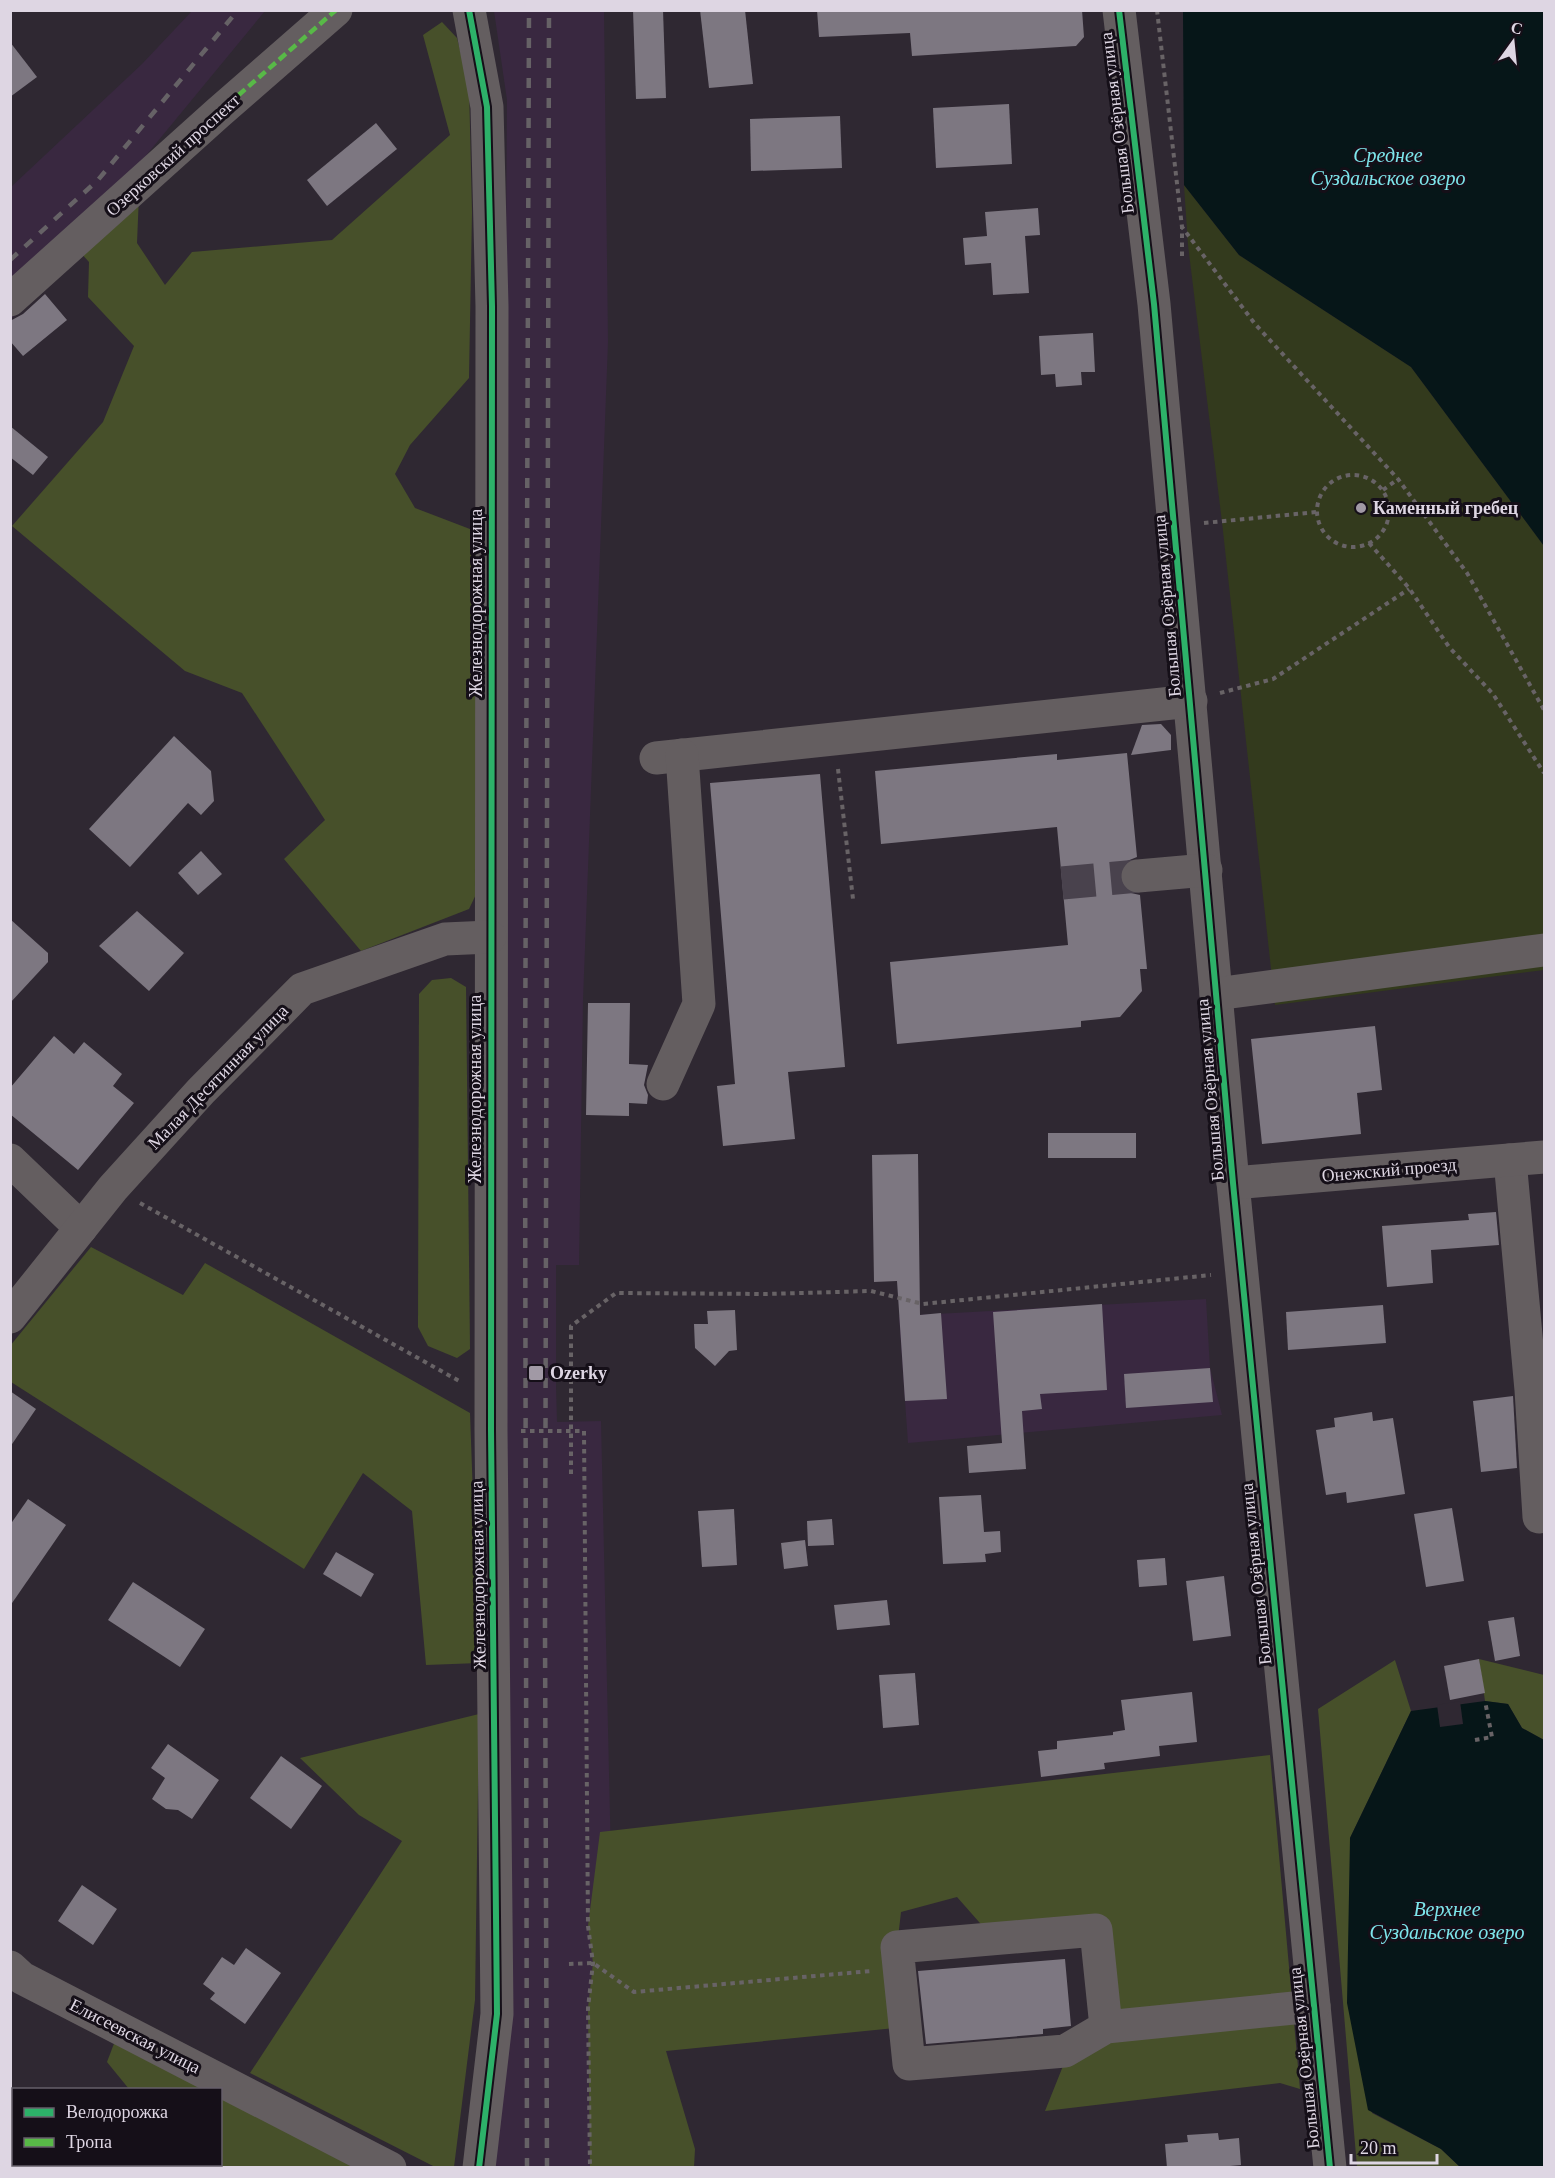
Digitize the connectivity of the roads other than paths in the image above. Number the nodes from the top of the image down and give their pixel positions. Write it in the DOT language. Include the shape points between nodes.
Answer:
graph roads {
  1 [pos="336,10"];
  2 [pos="470,10"];
  3 [pos="1119,10"];
  4 [pos="10,300"];
  5 [pos="1191,701"];
  6 [pos="1206,870"];
  7 [pos="1138,876"];
  8 [pos="490,892"];
  9 [pos="490,937"];
  10 [pos="445,939"];
  11 [pos="1545,950"];
  12 [pos="1216,994"];
  13 [pos="663,1084"];
  14 [pos="1545,1157"];
  15 [pos="10,1160"];
  16 [pos="1510,1160"];
  17 [pos="1233,1183"];
  18 [pos="81,1228"];
  19 [pos="10,1317"];
  20 [pos="1539,1517"];
  21 [pos="10,1967"];
  22 [pos="1314,2006"];
  23 [pos="1106,2027"];
  24 [pos="390,2168"];
  25 [pos="479,2168"];
  26 [pos="1330,2168"];
  1 -- 4 [label="street, Озерковский проспект"];
  2 -- 8 [label="street, Железнодорожная улица" via="487,107 492,306"];
  3 -- 5 [label="street, Большая Озёрная улица" via="1154,304"];
  5 -- 6 [label="street, Большая Озёрная улица"];
  5 -- 13 [label="street" via="669,757 699,1004"];
  6 -- 7 [label="street"];
  6 -- 12 [label="street, Большая Озёрная улица"];
  8 -- 9 [label="street, Железнодорожная улица"];
  8 -- 10 [label="street" via="480,912"];
  9 -- 10 [label="street, Малая Десятинная улица"];
  9 -- 25 [label="street, Железнодорожная улица" via="497,2014"];
  10 -- 18 [label="street, Малая Десятинная улица" via="302,989 201,1091"];
  11 -- 12 [label="street"];
  12 -- 17 [label="street, Большая Озёрная улица"];
  14 -- 16 [label="street, Онежский проезд"];
  15 -- 18 [label="street"];
  16 -- 17 [label="street, Онежский проезд"];
  16 -- 20 [label="street"];
  17 -- 22 [label="street, Большая Озёрная улица"];
  18 -- 19 [label="street, Малая Десятинная улица"];
  21 -- 24 [label="street, Елисеевская улица" via="22,1978"];
  22 -- 23 [label="street"];
  22 -- 26 [label="street, Большая Озёрная улица"];
  23 -- 23 [label="street" via="1096,1930 897,1947 909,2064 1065,2051"];
}
